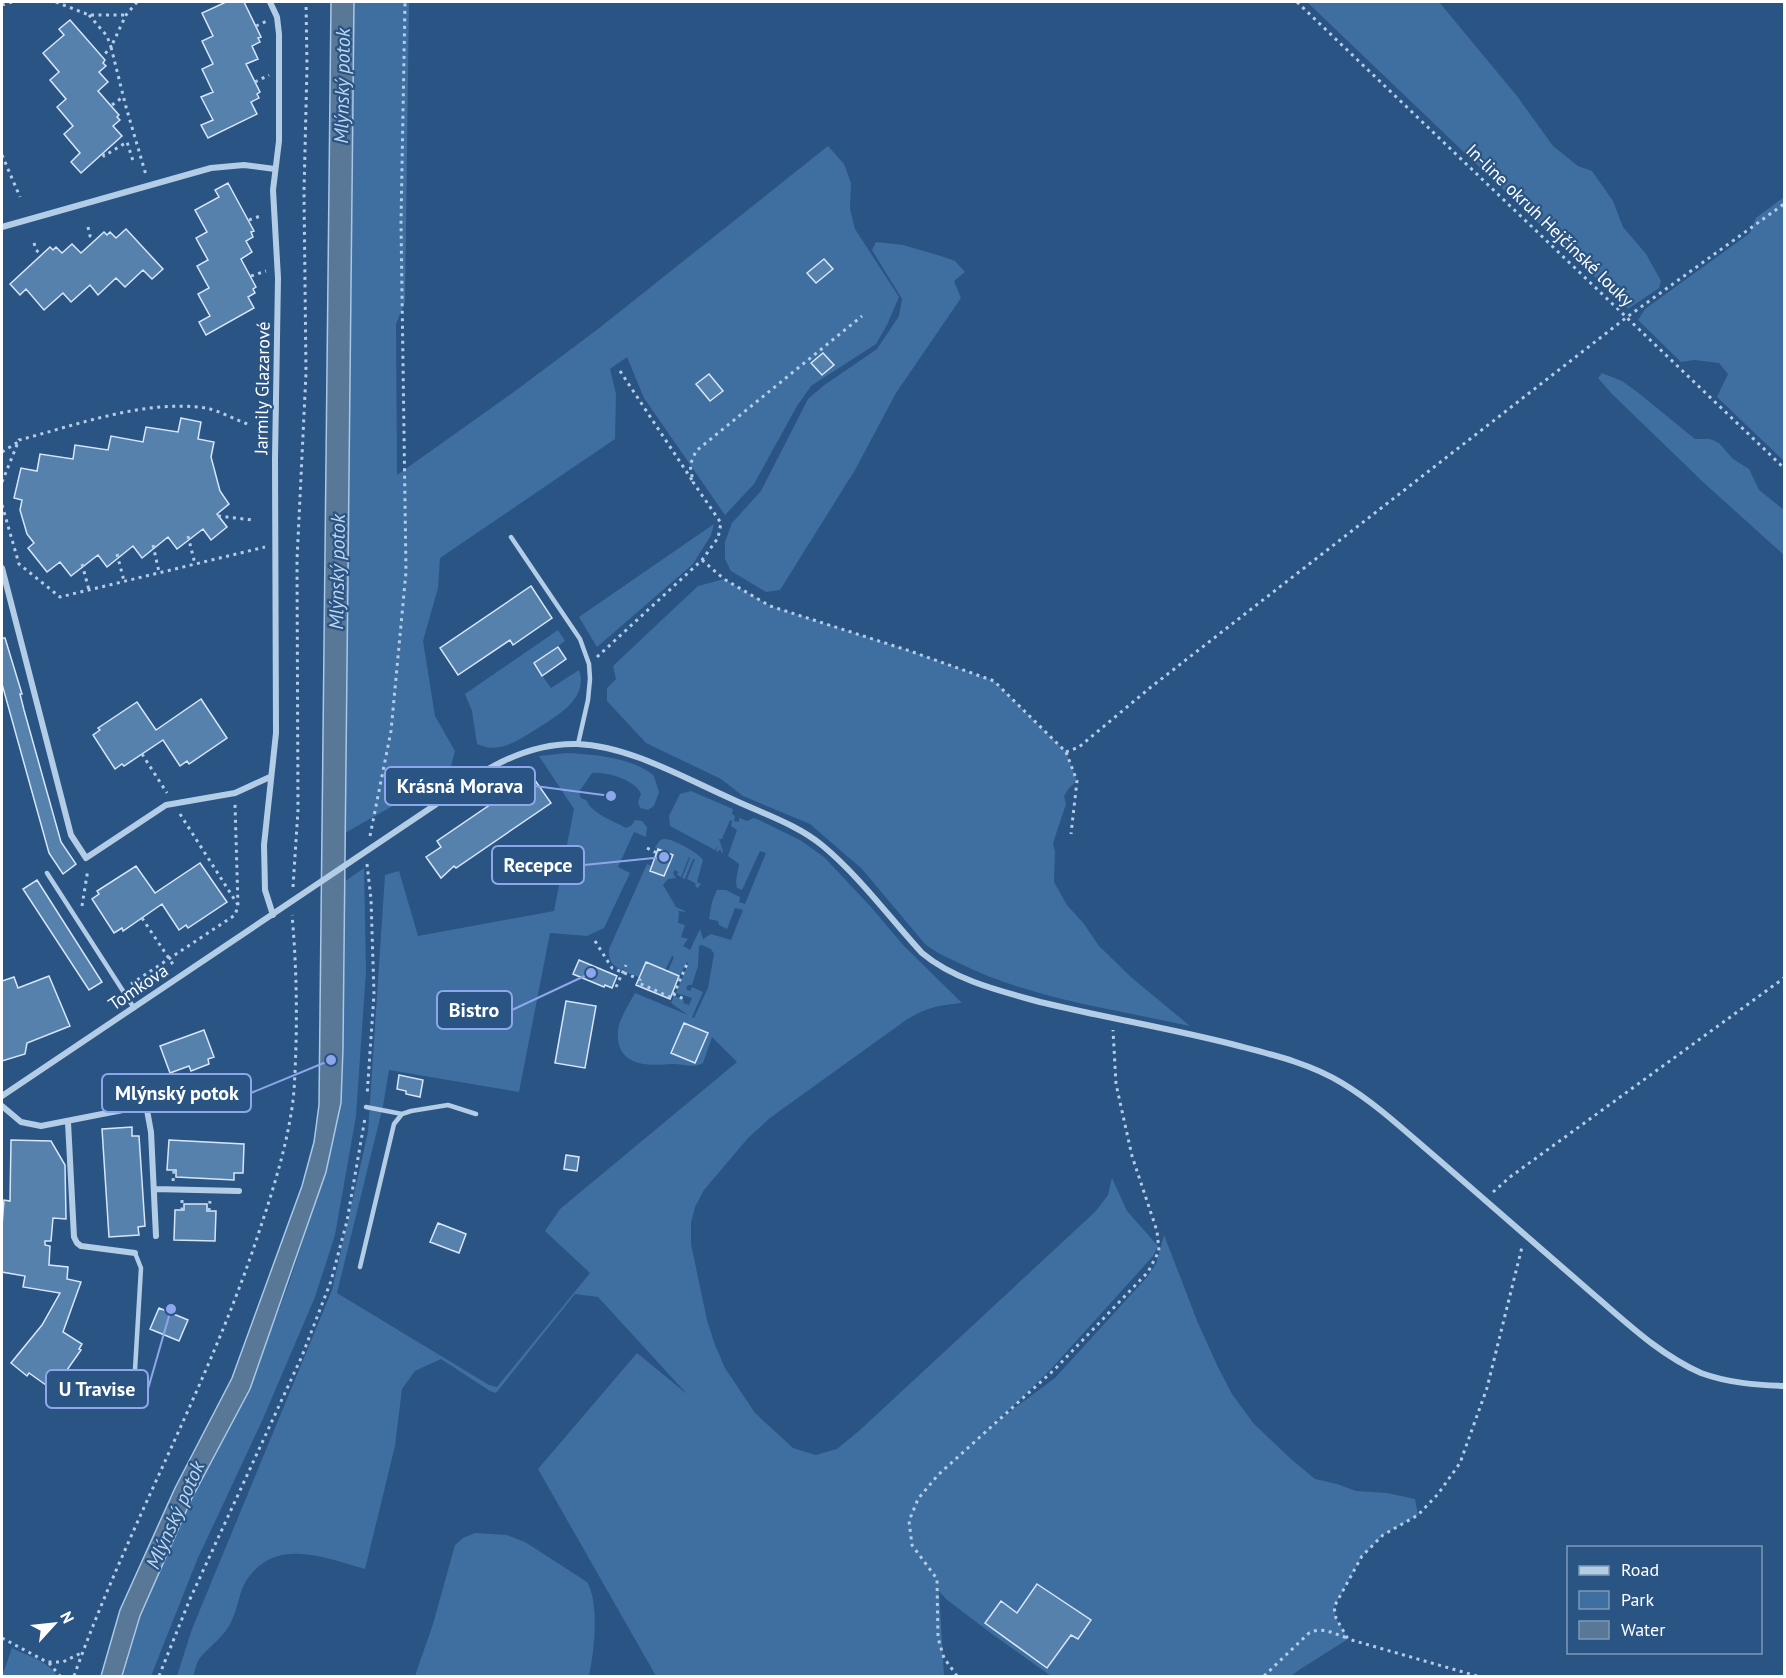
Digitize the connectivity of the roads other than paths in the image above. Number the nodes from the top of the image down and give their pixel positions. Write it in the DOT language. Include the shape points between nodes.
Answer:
graph roads {
  1 [pos="270,2"];
  2 [pos="275,169"];
  3 [pos="2,227"];
  4 [pos="512,537"];
  5 [pos="2,568"];
  6 [pos="578,744"];
  7 [pos="270,777"];
  8 [pos="47,873"];
  9 [pos="273,915"];
  10 [pos="134,1008"];
  11 [pos="2,1096"];
  12 [pos="2,1106"];
  13 [pos="366,1107"];
  14 [pos="402,1114"];
  15 [pos="476,1114"];
  16 [pos="68,1122"];
  17 [pos="154,1189"];
  18 [pos="239,1191"];
  19 [pos="156,1236"];
  20 [pos="135,1253"];
  21 [pos="360,1267"];
  22 [pos="1785,1386"];
  23 [pos="122,1399"];
  1 -- 2 [label="street, Jarmily Glazarové" via="279,34 279,141"];
  2 -- 3 [label="street" via="230,165 210,168"];
  2 -- 7 [label="street, Jarmily Glazarové" via="276,733"];
  4 -- 6 [label="lane" via="580,639 589,664 588,700"];
  5 -- 7 [label="street" via="71,835 86,858 166,805 235,793"];
  6 -- 9 [label="street, Tomkova" via="535,749 500,762"];
  6 -- 22 [label="street, Tomkova" via="637,758 805,833 836,856 922,952 942,967 975,982 1115,1019 1220,1041 1292,1061 1331,1077 1380,1110 1647,1340 1684,1365 1708,1375"];
  7 -- 9 [label="street, Jarmily Glazarové" via="264,877"];
  8 -- 10 [label="lane"];
  9 -- 10 [label="street, Tomkova"];
  10 -- 11 [label="street, Tomkova"];
  12 -- 16 [label="street" via="26,1124"];
  13 -- 14 [label="lane"];
  14 -- 15 [label="lane" via="448,1105"];
  14 -- 21 [label="lane" via="394,1124"];
  16 -- 17 [label="street" via="138,1107 147,1110"];
  16 -- 20 [label="street" via="77,1243"];
  17 -- 18 [label="street"];
  17 -- 19 [label="street"];
  20 -- 23 [label="lane" via="141,1268 135,1370"];
}
